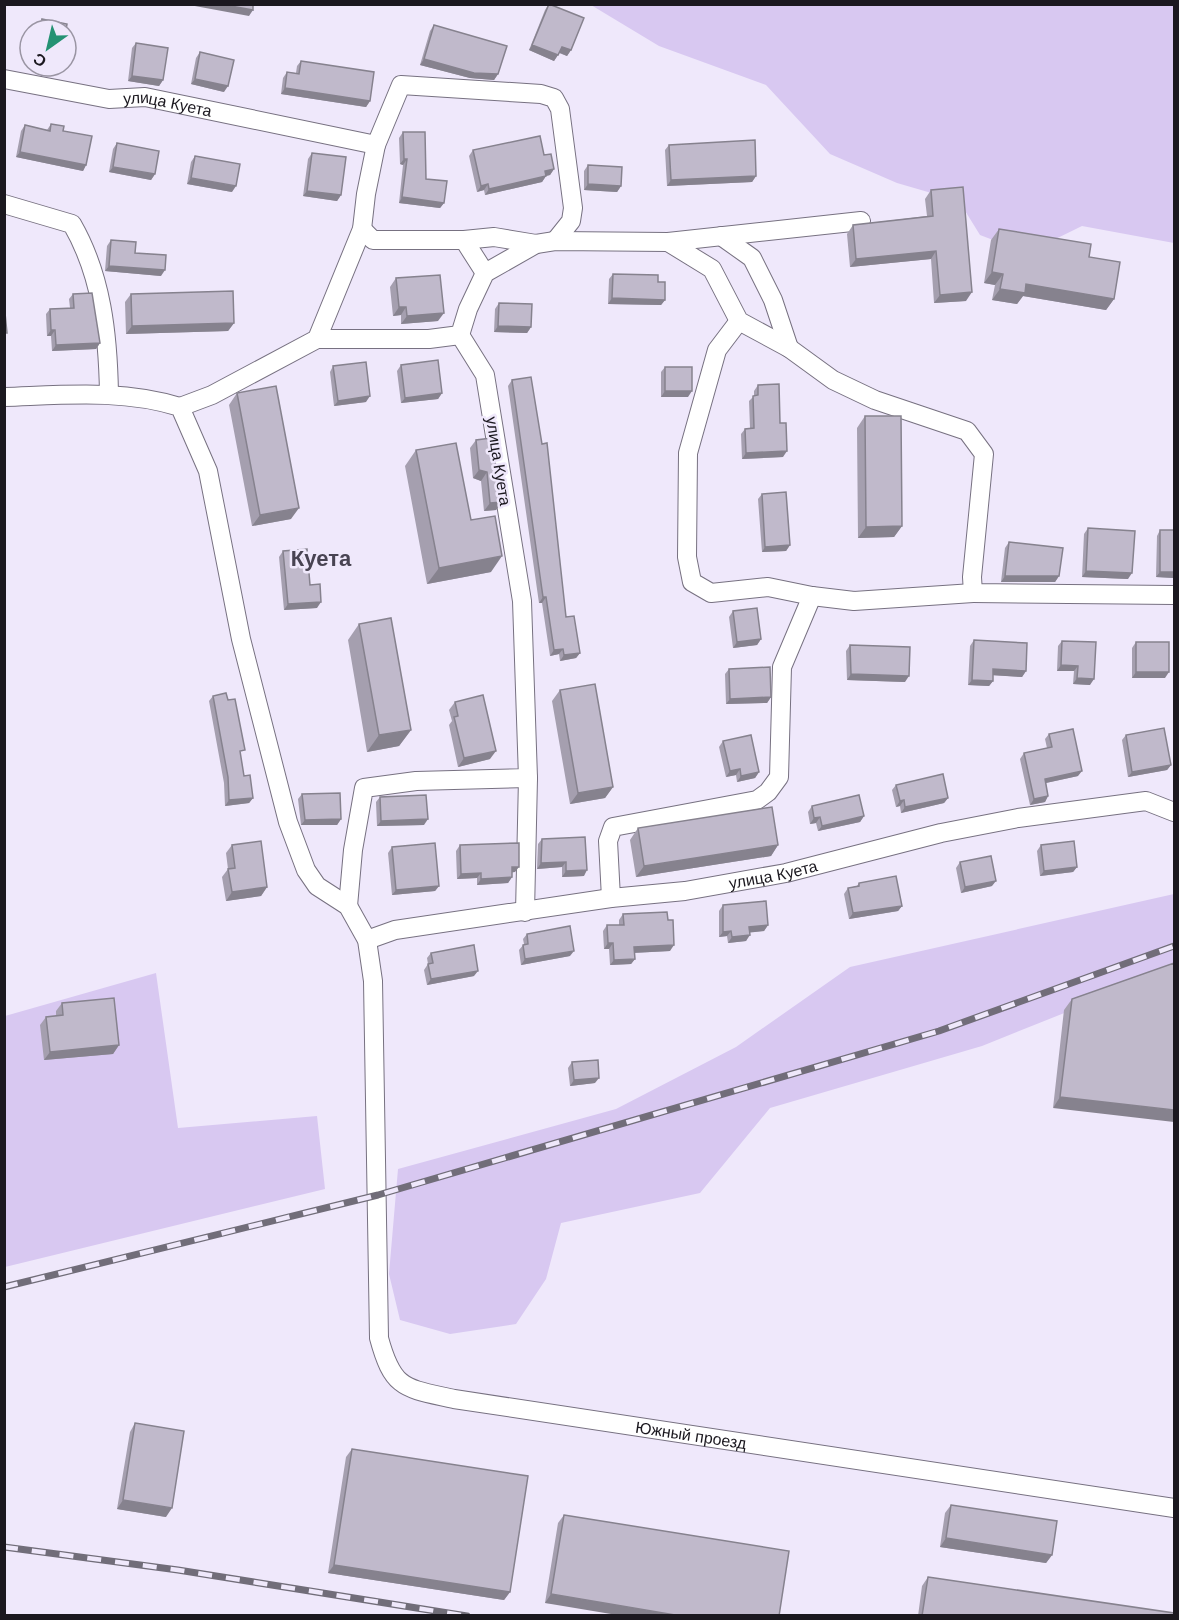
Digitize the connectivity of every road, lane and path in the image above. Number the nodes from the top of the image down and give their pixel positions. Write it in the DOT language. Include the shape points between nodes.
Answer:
graph roads {
  1 [pos="4,79"];
  2 [pos="376,145"];
  3 [pos="4,204"];
  4 [pos="861,221"];
  5 [pos="362,229"];
  6 [pos="721,236"];
  7 [pos="464,240"];
  8 [pos="555,241"];
  9 [pos="668,242"];
  10 [pos="536,244"];
  11 [pos="485,273"];
  12 [pos="739,321"];
  13 [pos="460,335"];
  14 [pos="317,339"];
  15 [pos="789,348"];
  16 [pos="109,394"];
  17 [pos="4,397"];
  18 [pos="180,407"];
  19 [pos="973,593"];
  20 [pos="1174,595"];
  21 [pos="812,596"];
  22 [pos="528,778"];
  23 [pos="1174,812"];
  24 [pos="611,898"];
  25 [pos="348,906"];
  26 [pos="525,912"];
  27 [pos="368,940"];
  28 [pos="1174,1508"];
  1 -- 2 [label="street, улица Куета" via="109,99 146,97"];
  2 -- 5 [label="street"];
  2 -- 8 [label="street" via="401,86 554,98 560,109 573,208 571,221"];
  3 -- 16 [label="street" via="72,224 86,249 100,296"];
  4 -- 6 [label="street"];
  5 -- 7 [label="street" via="373,240"];
  5 -- 14 [label="street"];
  6 -- 9 [label="street"];
  6 -- 15 [label="street" via="752,258 773,300"];
  7 -- 10 [label="street" via="494,237"];
  7 -- 11 [label="street"];
  8 -- 9 [label="street"];
  8 -- 10 [label="street"];
  9 -- 12 [label="street" via="712,269"];
  10 -- 11 [label="street"];
  11 -- 13 [label="street"];
  12 -- 15 [label="street"];
  12 -- 21 [label="street" via="717,350 688,453 687,557 692,582 711,593 768,587"];
  13 -- 14 [label="street" via="429,339"];
  13 -- 22 [label="street, улица Куета" via="485,375 522,601"];
  14 -- 18 [label="street" via="212,395"];
  15 -- 19 [label="street" via="833,380 875,400 967,431 984,454"];
  16 -- 17 [label="street"];
  16 -- 18 [label="street" via="151,398"];
  18 -- 25 [label="street" via="208,471 241,639 288,822 306,870 317,886"];
  19 -- 20 [label="street"];
  19 -- 21 [label="street" via="854,601"];
  21 -- 24 [label="street" via="782,667 778,777 774,784 757,800 613,827 608,841"];
  22 -- 25 [label="street" via="364,788"];
  22 -- 26 [label="street, улица Куета"];
  23 -- 24 [label="street, улица Куета" via="1146,801 1018,818 941,833 786,873 685,891"];
  24 -- 26 [label="street, улица Куета"];
  25 -- 27 [label="street"];
  26 -- 27 [label="street, улица Куета" via="395,930"];
  27 -- 28 [label="street, Южный проезд" via="373,981 379,1338 387,1367 399,1382 414,1390 454,1399"];
}
